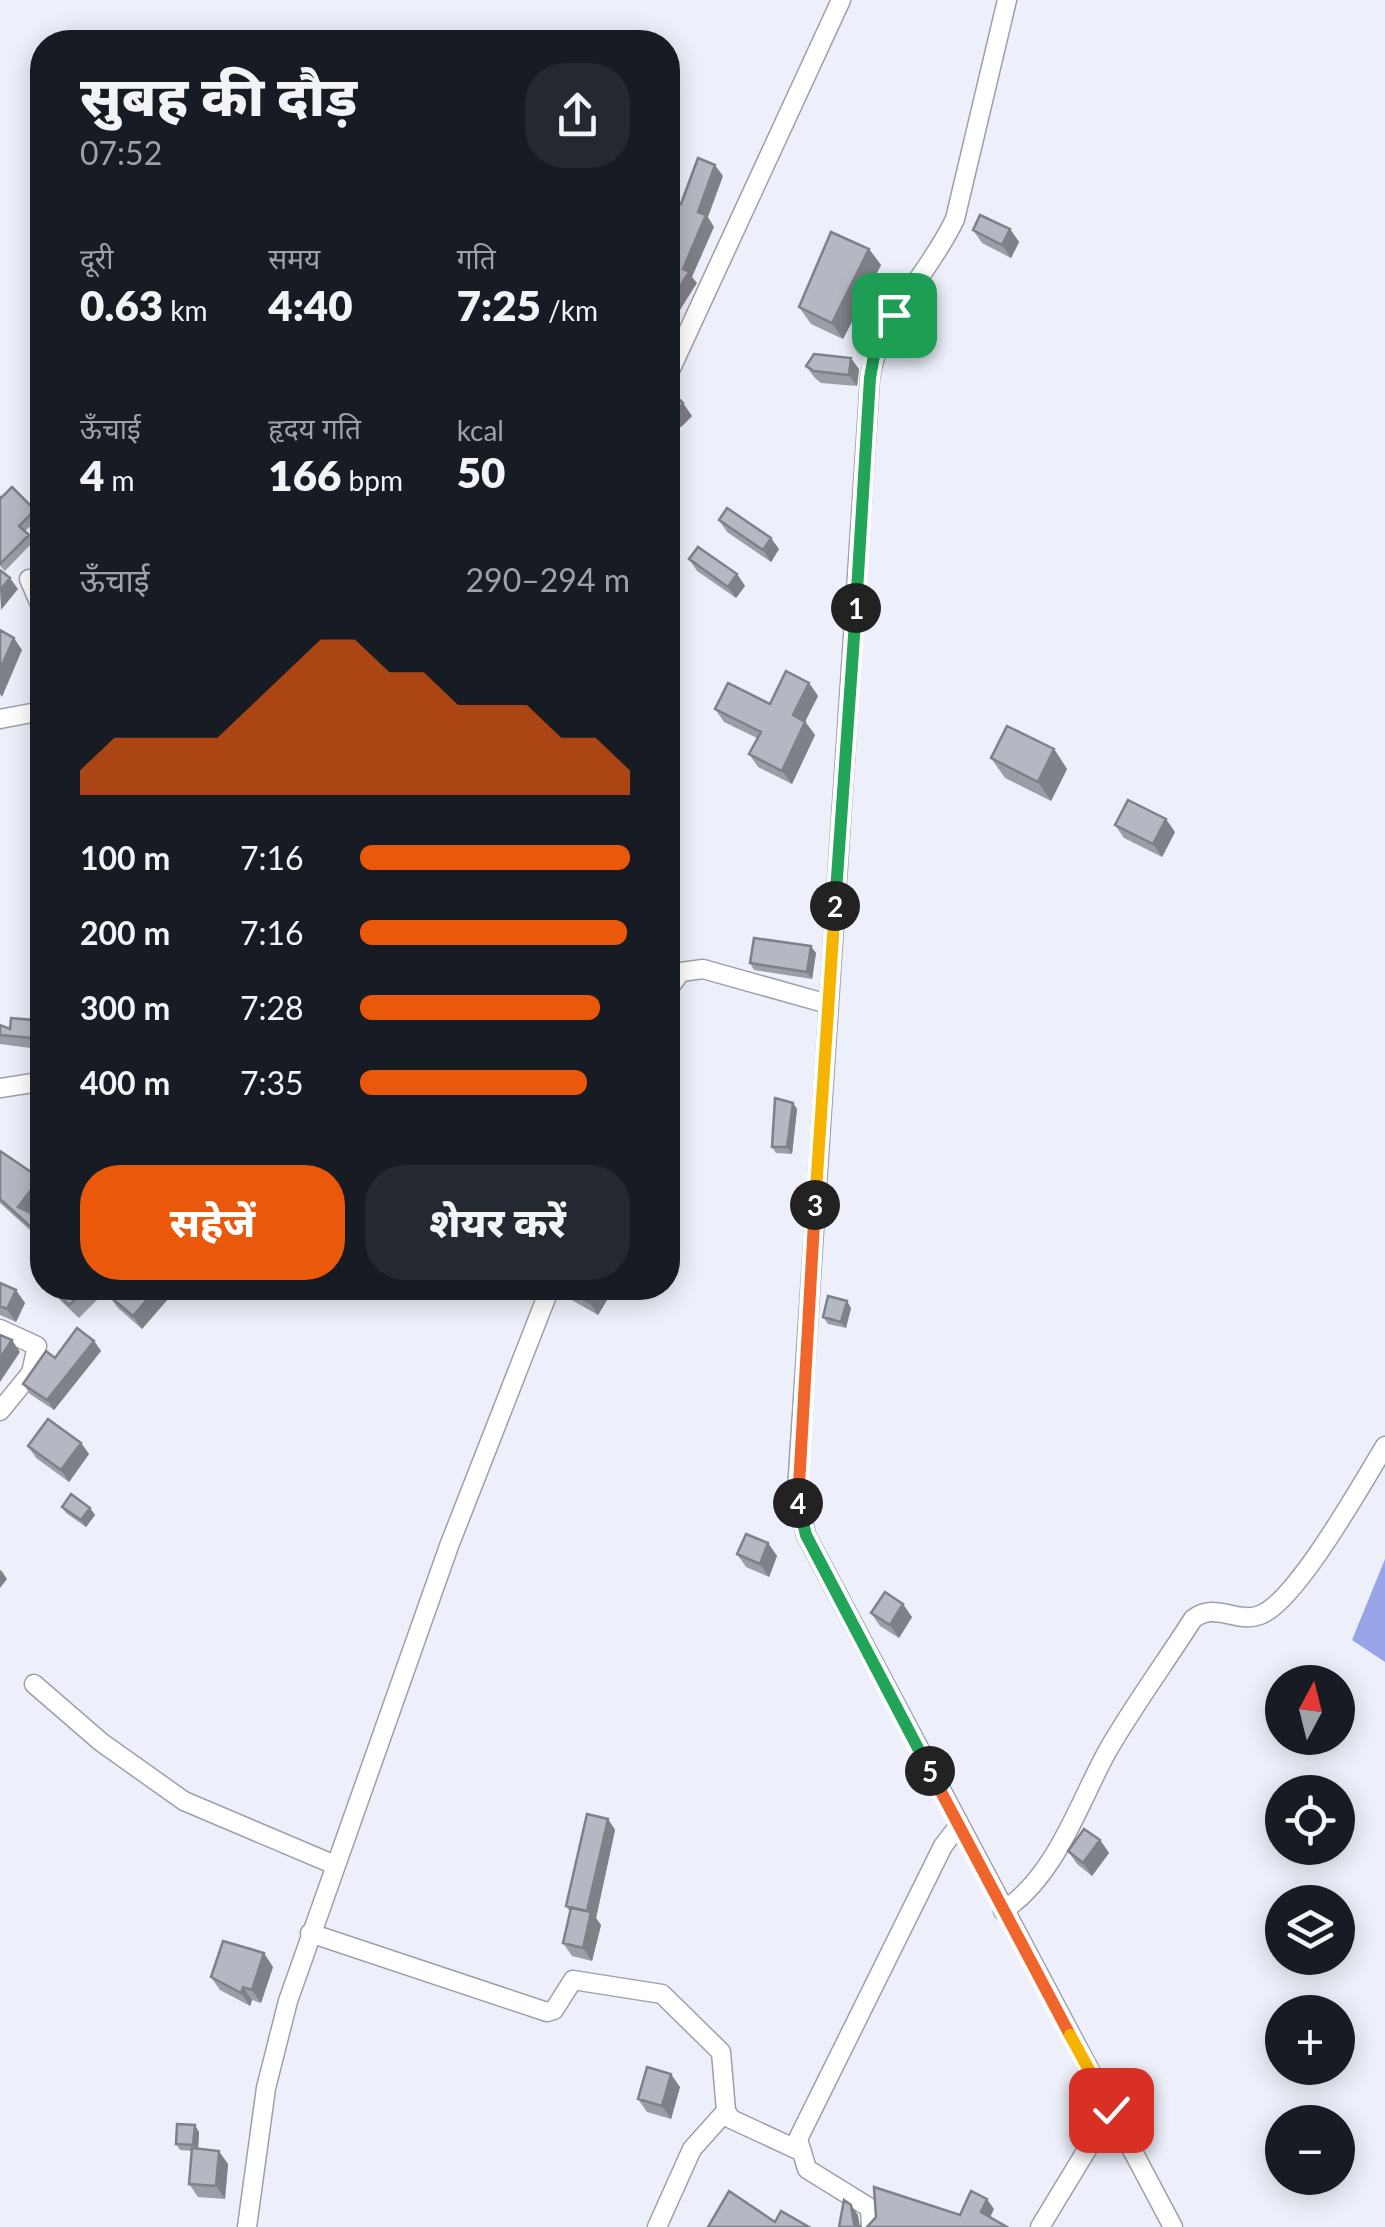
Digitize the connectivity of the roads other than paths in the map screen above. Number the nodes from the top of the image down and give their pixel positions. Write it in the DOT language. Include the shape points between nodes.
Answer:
graph roads {
  1 [pos="841,0"];
  2 [pos="1007,0"];
  3 [pos="680,349"];
  4 [pos="30,714"];
  5 [pos="0,719"];
  6 [pos="680,973"];
  7 [pos="828,1004"];
  8 [pos="30,1083"];
  9 [pos="0,1088"];
  10 [pos="545,1300"];
  11 [pos="0,1329"];
  12 [pos="0,1411"];
  13 [pos="1385,1446"];
  14 [pos="34,1684"];
  15 [pos="958,1825"];
  16 [pos="335,1865"];
  17 [pos="1007,1908"];
  18 [pos="310,1933"];
  19 [pos="1111,2110"];
  20 [pos="726,2111"];
  21 [pos="798,2150"];
  22 [pos="247,2227"];
  23 [pos="657,2227"];
  24 [pos="871,2227"];
  25 [pos="1040,2227"];
  26 [pos="1173,2227"];
  1 -- 3 [label="street"];
  2 -- 7 [label="street" via="955,219 875,350"];
  4 -- 5 [label="street"];
  6 -- 7 [label="street" via="704,969"];
  7 -- 15 [label="street" via="799,1511"];
  8 -- 9 [label="street"];
  10 -- 16 [label="street"];
  11 -- 12 [label="street" via="36,1346 30,1373"];
  13 -- 17 [label="street" via="1324,1542 1270,1609 1249,1617 1206,1611 1192,1620 1108,1751 1071,1826 1027,1892"];
  14 -- 16 [label="street" via="184,1801"];
  15 -- 17 [label="street"];
  15 -- 21 [label="street" via="800,2134"];
  16 -- 18 [label="street"];
  17 -- 19 [label="street"];
  18 -- 20 [label="street" via="546,2012 573,1980 662,1994 721,2052"];
  18 -- 22 [label="street" via="266,2088"];
  19 -- 25 [label="street"];
  19 -- 26 [label="street"];
  20 -- 21 [label="street" via="737,2123"];
  20 -- 23 [label="street" via="692,2149"];
  21 -- 24 [label="street" via="815,2177 870,2208"];
}
